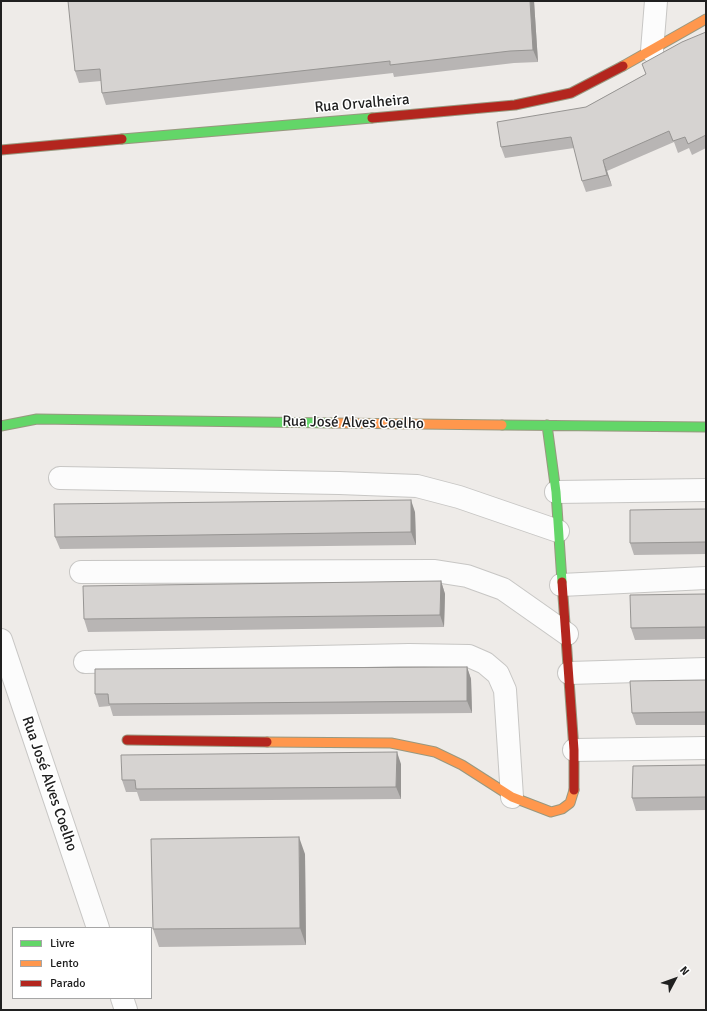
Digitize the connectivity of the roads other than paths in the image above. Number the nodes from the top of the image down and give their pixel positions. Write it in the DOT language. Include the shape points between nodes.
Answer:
graph roads {
  1 [pos="656,1"];
  2 [pos="706,19"];
  3 [pos="652,51"];
  4 [pos="1,150"];
  5 [pos="547,425"];
  6 [pos="1,426"];
  7 [pos="706,427"];
  8 [pos="60,478"];
  9 [pos="706,490"];
  10 [pos="556,492"];
  11 [pos="558,531"];
  12 [pos="81,572"];
  13 [pos="706,578"];
  14 [pos="562,585"];
  15 [pos="567,634"];
  16 [pos="1,640"];
  17 [pos="86,662"];
  18 [pos="706,669"];
  19 [pos="569,673"];
  20 [pos="127,740"];
  21 [pos="706,748"];
  22 [pos="574,750"];
  23 [pos="512,797"];
  24 [pos="98,927"];
  25 [pos="122,999"];
  26 [pos="126,1010"];
  1 -- 3 [label="street"];
  2 -- 3 [label="street, Rua Orvalheira"];
  3 -- 4 [label="street, Rua Orvalheira" via="571,93 515,105"];
  5 -- 6 [label="street, Rua José Alves Coelho" via="37,419"];
  5 -- 7 [label="street, Rua José Alves Coelho"];
  5 -- 10 [label="street"];
  8 -- 11 [label="street" via="417,486"];
  9 -- 10 [label="street"];
  10 -- 11 [label="street"];
  11 -- 14 [label="street"];
  12 -- 15 [label="street" via="436,571 467,576 503,589"];
  13 -- 14 [label="street"];
  14 -- 15 [label="street"];
  15 -- 19 [label="street"];
  16 -- 24 [label="street, Rua José Alves Coelho"];
  17 -- 23 [label="street" via="469,656 485,663 498,674 505,690"];
  18 -- 19 [label="street"];
  19 -- 22 [label="street"];
  20 -- 23 [label="street" via="391,743 435,752 462,765"];
  21 -- 22 [label="street"];
  22 -- 23 [label="street" via="574,796 570,803 551,812"];
  25 -- 26 [label="street"];
}
